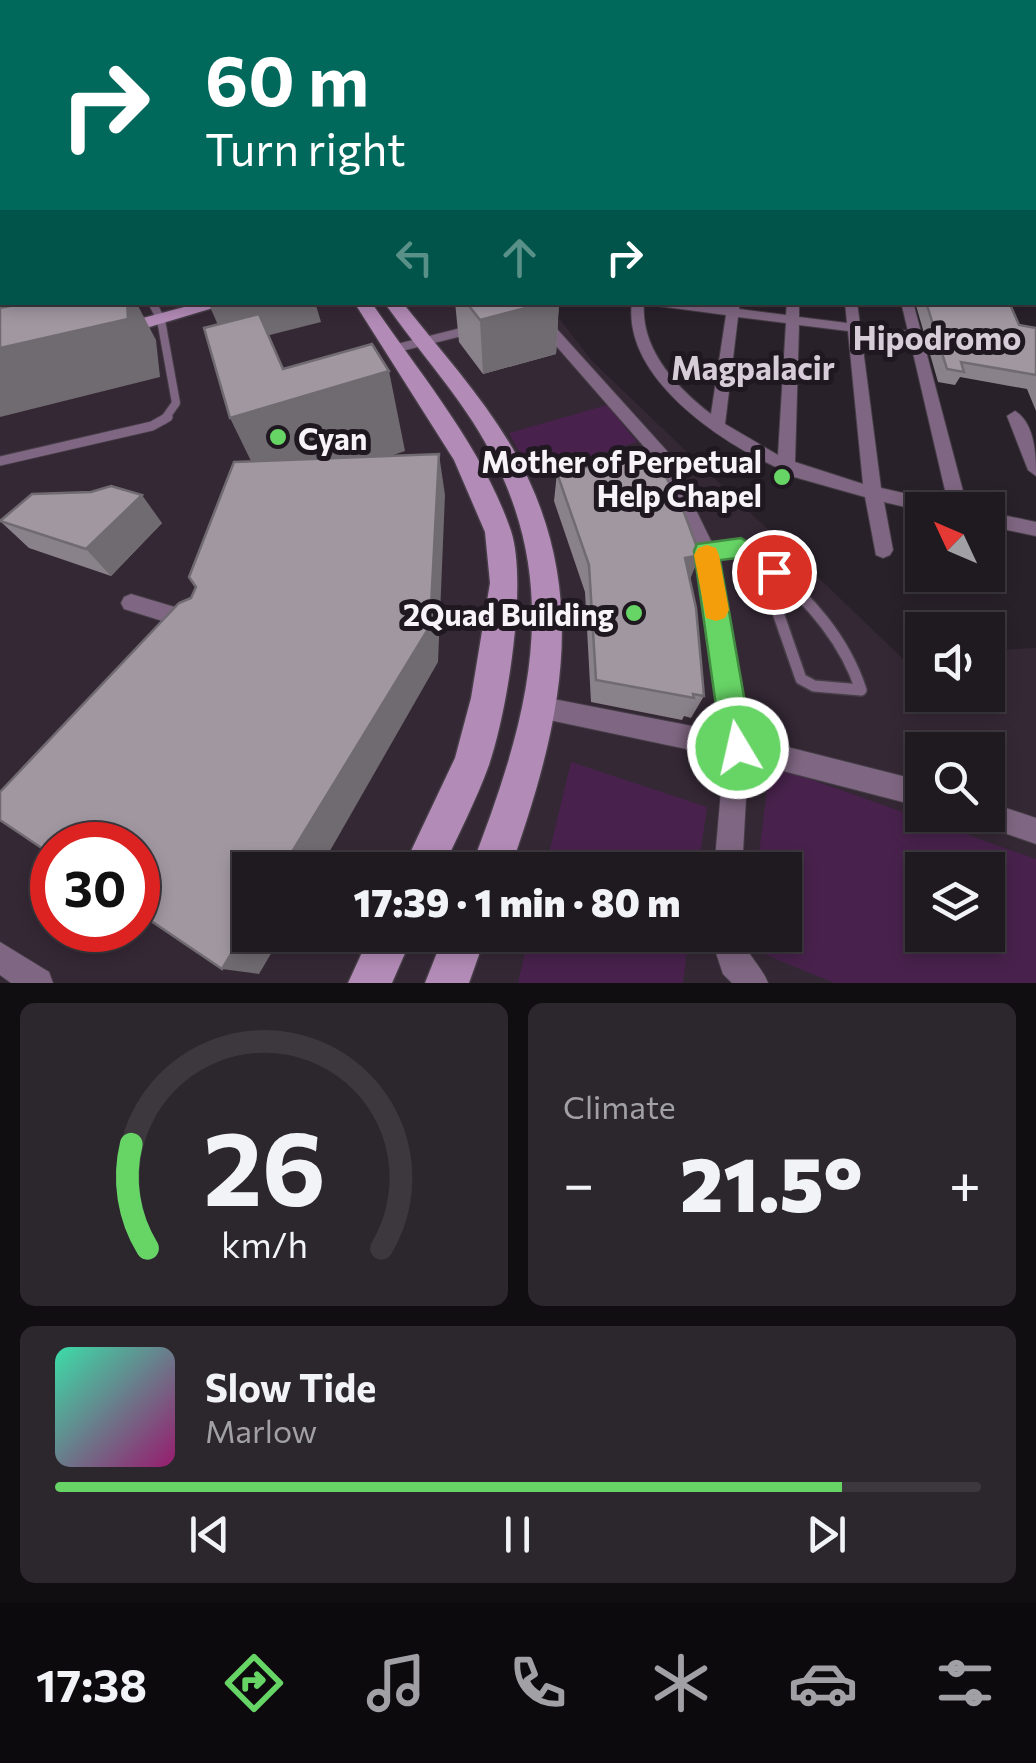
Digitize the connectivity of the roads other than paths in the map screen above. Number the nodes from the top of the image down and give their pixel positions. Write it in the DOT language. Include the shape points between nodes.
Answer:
graph roads {
  1 [pos="199,305"];
  2 [pos="364,305"];
  3 [pos="394,305"];
  4 [pos="637,305"];
  5 [pos="703,305"];
  6 [pos="793,305"];
  7 [pos="851,305"];
  8 [pos="908,305"];
  9 [pos="733,307"];
  10 [pos="156,310"];
  11 [pos="536,314"];
  12 [pos="794,320"];
  13 [pos="498,324"];
  14 [pos="854,327"];
  15 [pos="94,330"];
  16 [pos="913,336"];
  17 [pos="423,342"];
  18 [pos="394,349"];
  19 [pos="1014,416"];
  20 [pos="716,429"];
  21 [pos="0,460"];
  22 [pos="786,469"];
  23 [pos="1036,470"];
  24 [pos="872,492"];
  25 [pos="954,492"];
  26 [pos="905,500"];
  27 [pos="1005,522"];
  28 [pos="1036,529"];
  29 [pos="883,550"];
  30 [pos="706,551"];
  31 [pos="774,572"];
  32 [pos="130,603"];
  33 [pos="210,626"];
  34 [pos="543,710"];
  35 [pos="738,748"];
  36 [pos="905,790"];
  37 [pos="1005,821"];
  38 [pos="1036,831"];
  39 [pos="430,852"];
  40 [pos="496,852"];
  41 [pos="729,852"];
  42 [pos="384,952"];
  43 [pos="459,952"];
  44 [pos="730,952"];
  45 [pos="0,958"];
  46 [pos="38,983"];
  47 [pos="370,983"];
  48 [pos="447,983"];
  49 [pos="753,983"];
  1 -- 10 [label="main road"];
  2 -- 18 [label="main road"];
  3 -- 17 [label="main road"];
  4 -- 20 [label="street" via="644,348"];
  5 -- 9 [label="street"];
  6 -- 12 [label="street"];
  7 -- 14 [label="street"];
  8 -- 16 [label="street"];
  9 -- 12 [label="street"];
  9 -- 20 [label="street"];
  10 -- 15 [label="main road"];
  10 -- 21 [label="lane" via="176,404 168,418"];
  11 -- 30 [label="street" via="661,455"];
  12 -- 14 [label="street"];
  12 -- 22 [label="street"];
  13 -- 17 [label="street"];
  14 -- 16 [label="street"];
  14 -- 24 [label="street"];
  16 -- 25 [label="street"];
  17 -- 18 [label="street"];
  17 -- 34 [label="main road" via="502,450 536,523 549,576 551,624"];
  18 -- 39 [label="main road" via="465,459 498,532 504,583 472,762"];
  19 -- 23 [label="street"];
  20 -- 22 [label="street"];
  22 -- 24 [label="street"];
  24 -- 26 [label="street"];
  24 -- 29 [label="street"];
  27 -- 28 [label="street"];
  30 -- 31 [label="lane" via="741,548"];
  30 -- 35 [label="street"];
  31 -- 31 [label="lane" via="828,627 861,690 802,679 777,610"];
  32 -- 33 [label="street" via="165,622"];
  34 -- 35 [label="street"];
  34 -- 40 [label="main road"];
  35 -- 36 [label="street"];
  35 -- 41 [label="street"];
  37 -- 38 [label="street"];
  42 -- 47 [label="main road"];
  43 -- 48 [label="main road"];
  44 -- 49 [label="street"];
  45 -- 46 [label="street"];
}
